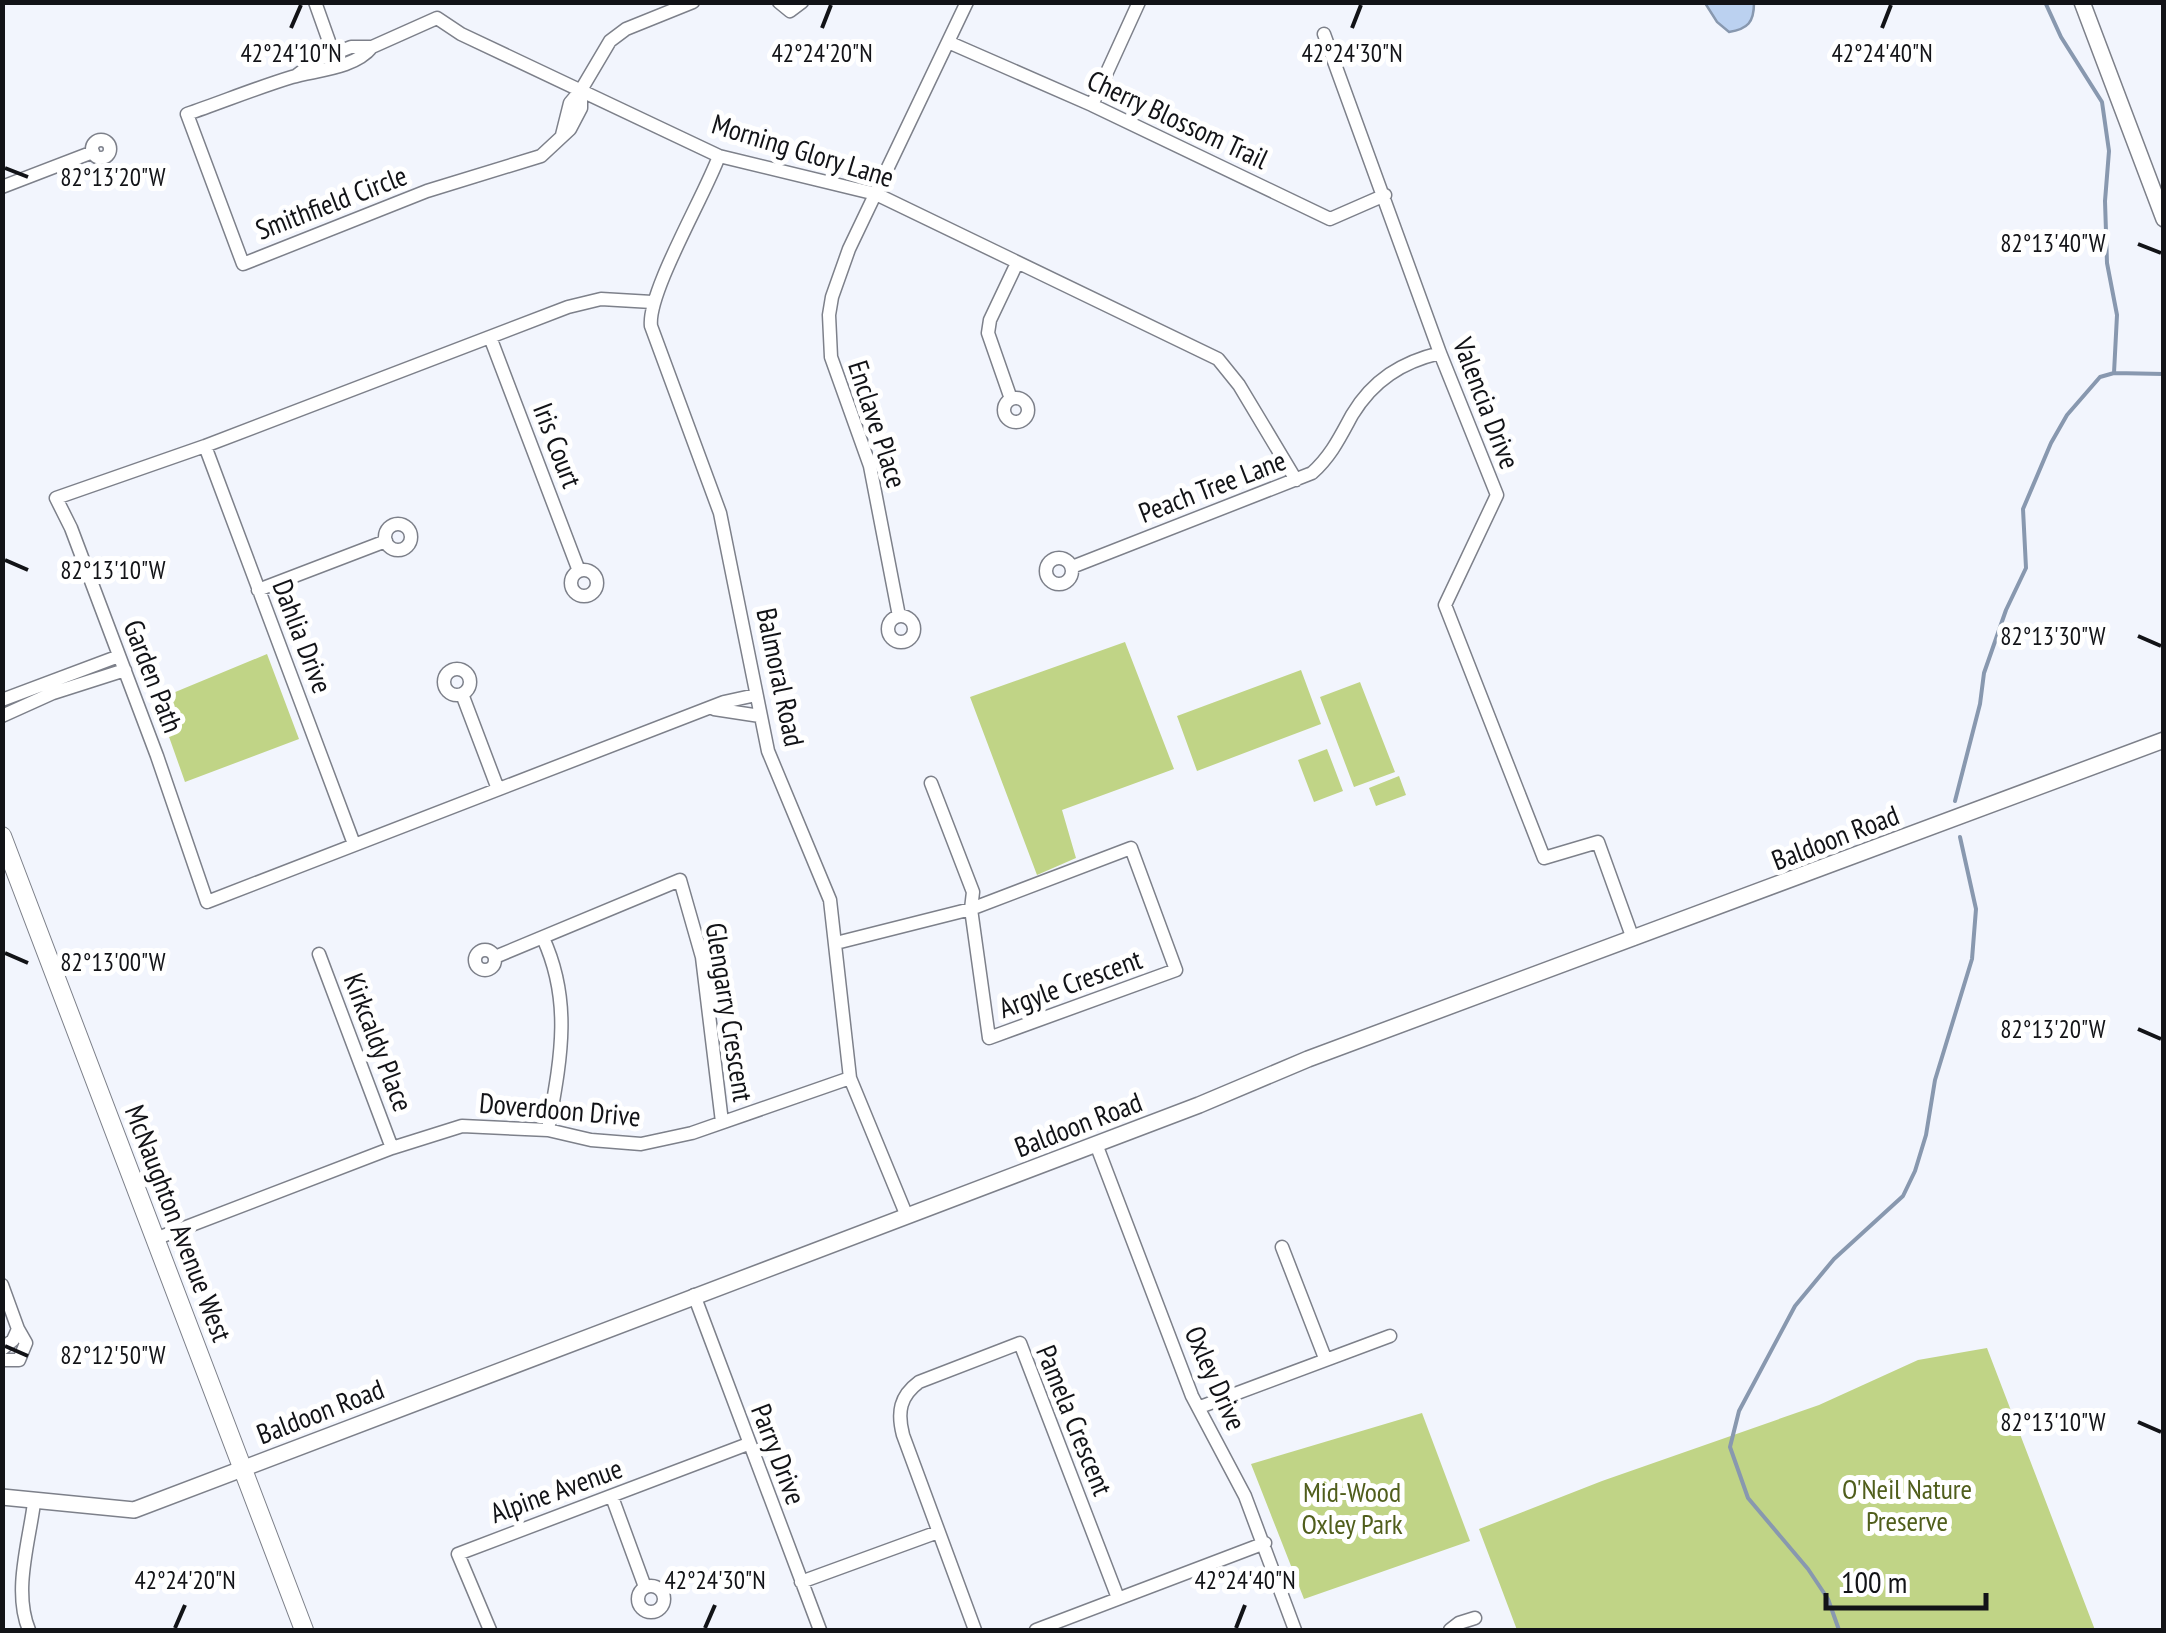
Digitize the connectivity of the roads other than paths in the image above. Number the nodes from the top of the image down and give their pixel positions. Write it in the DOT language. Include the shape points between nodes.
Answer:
graph roads {
  1 [pos="315,2"];
  2 [pos="693,2"];
  3 [pos="778,2"];
  4 [pos="802,2"];
  5 [pos="967,2"];
  6 [pos="1140,2"];
  7 [pos="2082,2"];
  8 [pos="1324,34"];
  9 [pos="948,42"];
  10 [pos="336,60"];
  11 [pos="297,75"];
  12 [pos="582,90"];
  13 [pos="1092,105"];
  14 [pos="92,152"];
  15 [pos="720,156"];
  16 [pos="2,186"];
  17 [pos="876,194"];
  18 [pos="1385,195"];
  19 [pos="2164,219"];
  20 [pos="1017,262"];
  21 [pos="652,302"];
  22 [pos="490,337"];
  23 [pos="1440,353"];
  24 [pos="1011,399"];
  25 [pos="206,446"];
  26 [pos="1296,480"];
  27 [pos="386,541"];
  28 [pos="1072,567"];
  29 [pos="579,571"];
  30 [pos="258,590"];
  31 [pos="899,616"];
  32 [pos="119,656"];
  33 [pos="125,670"];
  34 [pos="462,694"];
  35 [pos="756,695"];
  36 [pos="2,700"];
  37 [pos="714,709"];
  38 [pos="2,716"];
  39 [pos="760,716"];
  40 [pos="2164,740"];
  41 [pos="931,784"];
  42 [pos="498,789"];
  43 [pos="2,836"];
  44 [pos="354,844"];
  45 [pos="972,909"];
  46 [pos="543,938"];
  47 [pos="1633,940"];
  48 [pos="836,943"];
  49 [pos="319,954"];
  50 [pos="495,957"];
  51 [pos="850,1078"];
  52 [pos="722,1122"];
  53 [pos="548,1130"];
  54 [pos="1096,1144"];
  55 [pos="392,1148"];
  56 [pos="906,1214"];
  57 [pos="155,1239"];
  58 [pos="1282,1247"];
  59 [pos="2,1285"];
  60 [pos="694,1295"];
  61 [pos="18,1329"];
  62 [pos="1390,1336"];
  63 [pos="2,1349"];
  64 [pos="1325,1358"];
  65 [pos="2,1360"];
  66 [pos="1200,1407"];
  67 [pos="748,1444"];
  68 [pos="243,1467"];
  69 [pos="612,1496"];
  70 [pos="2,1497"];
  71 [pos="34,1502"];
  72 [pos="938,1532"];
  73 [pos="1265,1543"];
  74 [pos="801,1582"];
  75 [pos="645,1587"];
  76 [pos="1118,1598"];
  77 [pos="1474,1618"];
  78 [pos="29,1630"];
  79 [pos="304,1630"];
  80 [pos="490,1630"];
  81 [pos="820,1630"];
  82 [pos="975,1630"];
  83 [pos="1036,1630"];
  84 [pos="1295,1630"];
  85 [pos="1450,1630"];
  1 -- 10 [label="street"];
  2 -- 12 [label="street, Smithfield Circle" via="618,34"];
  3 -- 4 [label="street" via="790,11"];
  5 -- 9 [label="street, Enclave Place"];
  6 -- 13 [label="street"];
  7 -- 19 [label="street"];
  8 -- 18 [label="street, Valencia Drive"];
  9 -- 13 [label="street, Cherry Blossom Trail"];
  9 -- 17 [label="street, Enclave Place"];
  10 -- 11 [label="street, Morning Glory Lane" via="306,66"];
  10 -- 12 [label="street, Morning Glory Lane" via="437,18"];
  11 -- 12 [label="street, Smithfield Circle" via="187,114 243,264 427,191 541,156 570,128 582,108"];
  12 -- 15 [label="street, Morning Glory Lane"];
  13 -- 18 [label="street, Cherry Blossom Trail" via="1330,220"];
  14 -- 16 [label="street"];
  15 -- 17 [label="street, Morning Glory Lane"];
  15 -- 21 [label="street"];
  17 -- 20 [label="street, Morning Glory Lane"];
  17 -- 31 [label="street, Enclave Place" via="839,274 827,335 870,466"];
  18 -- 23 [label="street, Valencia Drive"];
  20 -- 24 [label="street" via="988,326"];
  20 -- 26 [label="street, Morning Glory Lane" via="1218,359"];
  21 -- 22 [label="street, Garden Path" via="588,301"];
  21 -- 35 [label="street, Balmoral Road" via="650,326 720,514"];
  22 -- 25 [label="street, Garden Path"];
  22 -- 29 [label="street, Iris Court"];
  23 -- 26 [label="street, Peach Tree Lane" via="1383,377 1326,461"];
  23 -- 47 [label="street, Valencia Drive" via="1496,496 1445,605 1544,858 1598,842"];
  25 -- 30 [label="street, Dahlia Drive"];
  25 -- 32 [label="street, Garden Path" via="56,498"];
  26 -- 28 [label="street, Peach Tree Lane"];
  27 -- 30 [label="street"];
  30 -- 44 [label="street, Dahlia Drive"];
  32 -- 33 [label="street, Garden Path"];
  32 -- 36 [label="street"];
  33 -- 38 [label="street"];
  33 -- 44 [label="street, Garden Path" via="207,902"];
  34 -- 42 [label="street"];
  35 -- 37 [label="street, Garden Path"];
  35 -- 39 [label="street, Balmoral Road"];
  37 -- 39 [label="street, Garden Path"];
  37 -- 42 [label="street, Garden Path"];
  39 -- 48 [label="street, Balmoral Road" via="830,900"];
  40 -- 47 [label="street, Baldoon Road"];
  41 -- 45 [label="street" via="973,892"];
  42 -- 44 [label="street, Garden Path"];
  43 -- 57 [label="main road, McNaughton Avenue West"];
  45 -- 45 [label="street, Argyle Crescent" via="989,1038 1176,970 1131,848"];
  45 -- 48 [label="street, Argyle Crescent"];
  46 -- 50 [label="street, Glengarry Crescent"];
  46 -- 52 [label="street, Glengarry Crescent" via="680,880 702,956"];
  46 -- 53 [label="street" via="561,992 562,1053"];
  47 -- 54 [label="street, Baldoon Road"];
  48 -- 51 [label="street, Balmoral Road"];
  49 -- 55 [label="street, Kirkcaldy Place"];
  51 -- 52 [label="street, Doverdoon Drive"];
  51 -- 56 [label="street, Balmoral Road"];
  52 -- 53 [label="street, Doverdoon Drive" via="641,1144"];
  53 -- 55 [label="street, Doverdoon Drive" via="462,1126"];
  54 -- 56 [label="street, Baldoon Road"];
  54 -- 66 [label="street, Oxley Drive"];
  55 -- 57 [label="street, Doverdoon Drive"];
  56 -- 60 [label="street, Baldoon Road"];
  57 -- 68 [label="main road, McNaughton Avenue West"];
  58 -- 64 [label="street"];
  59 -- 61 [label="street"];
  60 -- 67 [label="street, Parry Drive"];
  60 -- 68 [label="street, Baldoon Road"];
  61 -- 63 [label="street"];
  61 -- 65 [label="street" via="26,1343 23,1356 14,1363"];
  62 -- 64 [label="street"];
  64 -- 66 [label="street"];
  66 -- 73 [label="street, Oxley Drive"];
  67 -- 69 [label="street, Alpine Avenue"];
  67 -- 74 [label="street, Parry Drive"];
  68 -- 71 [label="street, Baldoon Road" via="134,1510"];
  68 -- 79 [label="main road, McNaughton Avenue West"];
  69 -- 75 [label="street"];
  69 -- 80 [label="street, Alpine Avenue" via="458,1554"];
  70 -- 71 [label="street, Baldoon Road"];
  71 -- 78 [label="street" via="23,1585"];
  72 -- 74 [label="street"];
  72 -- 76 [label="street, Pamela Crescent" via="903,1435 900,1406 919,1382 1020,1343"];
  72 -- 82 [label="street"];
  73 -- 76 [label="street"];
  73 -- 84 [label="street, Oxley Drive"];
  74 -- 81 [label="street, Parry Drive"];
  76 -- 83 [label="street"];
  77 -- 85 [label="street"];
}
